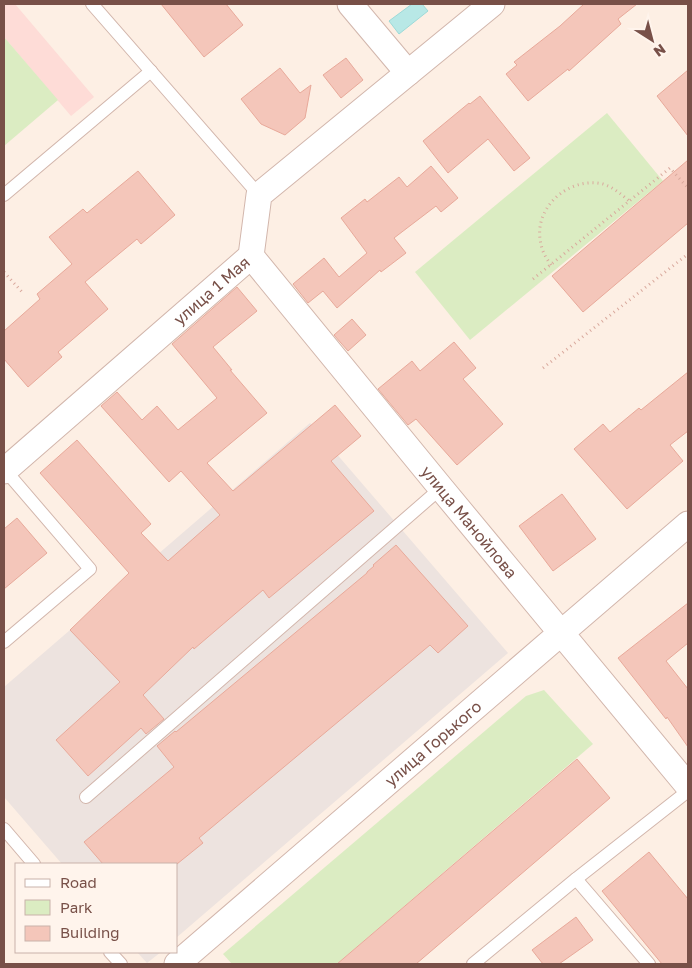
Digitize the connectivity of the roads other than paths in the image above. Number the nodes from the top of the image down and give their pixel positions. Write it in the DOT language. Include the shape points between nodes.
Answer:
graph roads {
  1 [pos="92,4"];
  2 [pos="350,4"];
  3 [pos="492,4"];
  4 [pos="150,71"];
  5 [pos="408,74"];
  6 [pos="4,195"];
  7 [pos="259,195"];
  8 [pos="251,256"];
  9 [pos="5,470"];
  10 [pos="440,488"];
  11 [pos="688,524"];
  12 [pos="561,632"];
  13 [pos="4,642"];
  14 [pos="688,786"];
  15 [pos="688,790"];
  16 [pos="86,797"];
  17 [pos="4,829"];
  18 [pos="33,863"];
  19 [pos="576,879"];
  20 [pos="111,953"];
  21 [pos="121,964"];
  22 [pos="179,964"];
  23 [pos="473,964"];
  24 [pos="649,964"];
  1 -- 4 [label="lane"];
  2 -- 5 [label="street"];
  3 -- 5 [label="street"];
  4 -- 6 [label="lane"];
  4 -- 7 [label="lane"];
  5 -- 7 [label="street"];
  7 -- 8 [label="street, улица 1 Мая"];
  8 -- 9 [label="street, улица 1 Мая"];
  8 -- 10 [label="street, улица Манойлова"];
  9 -- 13 [label="lane" via="90,569"];
  10 -- 12 [label="street, улица Манойлова"];
  10 -- 16 [label="lane"];
  11 -- 12 [label="street, улица Горького"];
  12 -- 14 [label="street, улица Манойлова"];
  12 -- 22 [label="street, улица Горького"];
  15 -- 19 [label="lane"];
  17 -- 18 [label="lane"];
  19 -- 23 [label="lane"];
  19 -- 24 [label="lane"];
  20 -- 21 [label="lane"];
}
